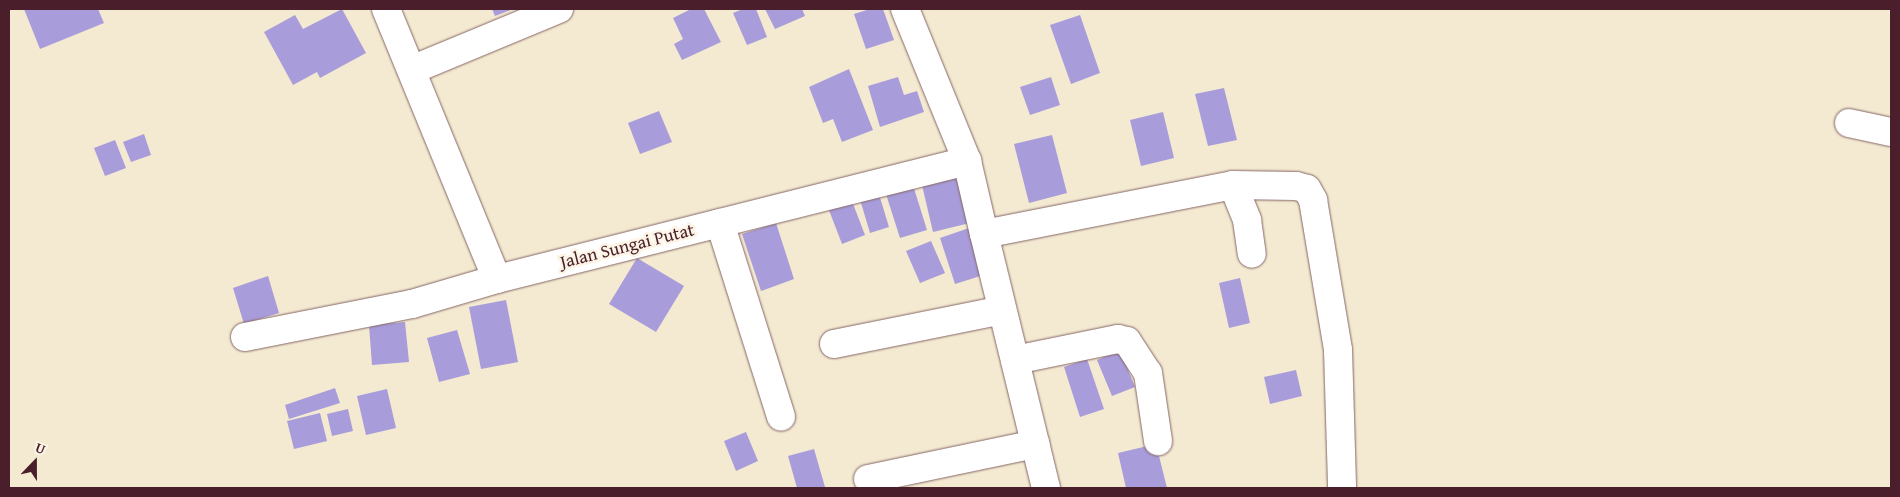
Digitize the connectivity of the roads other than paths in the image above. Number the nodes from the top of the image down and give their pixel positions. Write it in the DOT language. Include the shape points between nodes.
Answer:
graph roads {
  1 [pos="386,9"];
  2 [pos="559,9"];
  3 [pos="905,9"];
  4 [pos="414,69"];
  5 [pos="1849,123"];
  6 [pos="1891,132"];
  7 [pos="967,161"];
  8 [pos="1233,185"];
  9 [pos="720,223"];
  10 [pos="984,234"];
  11 [pos="1252,254"];
  12 [pos="497,279"];
  13 [pos="1002,310"];
  14 [pos="246,337"];
  15 [pos="834,344"];
  16 [pos="1015,360"];
  17 [pos="781,418"];
  18 [pos="1158,440"];
  19 [pos="1035,444"];
  20 [pos="868,479"];
  21 [pos="1046,488"];
  22 [pos="1342,488"];
  1 -- 4 [label="street"];
  2 -- 4 [label="street"];
  3 -- 7 [label="street"];
  4 -- 12 [label="street"];
  5 -- 6 [label="street"];
  7 -- 9 [label="street, Jalan Sungai Putat"];
  7 -- 10 [label="street"];
  8 -- 10 [label="street"];
  8 -- 11 [label="street" via="1247,220"];
  8 -- 22 [label="street" via="1296,186 1307,189 1313,200 1338,350"];
  9 -- 12 [label="street, Jalan Sungai Putat"];
  9 -- 17 [label="street"];
  10 -- 13 [label="street"];
  12 -- 14 [label="street, Jalan Sungai Putat" via="412,304"];
  13 -- 15 [label="street"];
  13 -- 16 [label="street"];
  16 -- 18 [label="street" via="1118,338 1127,341 1148,373"];
  16 -- 19 [label="street"];
  19 -- 20 [label="street"];
  19 -- 21 [label="street"];
}
